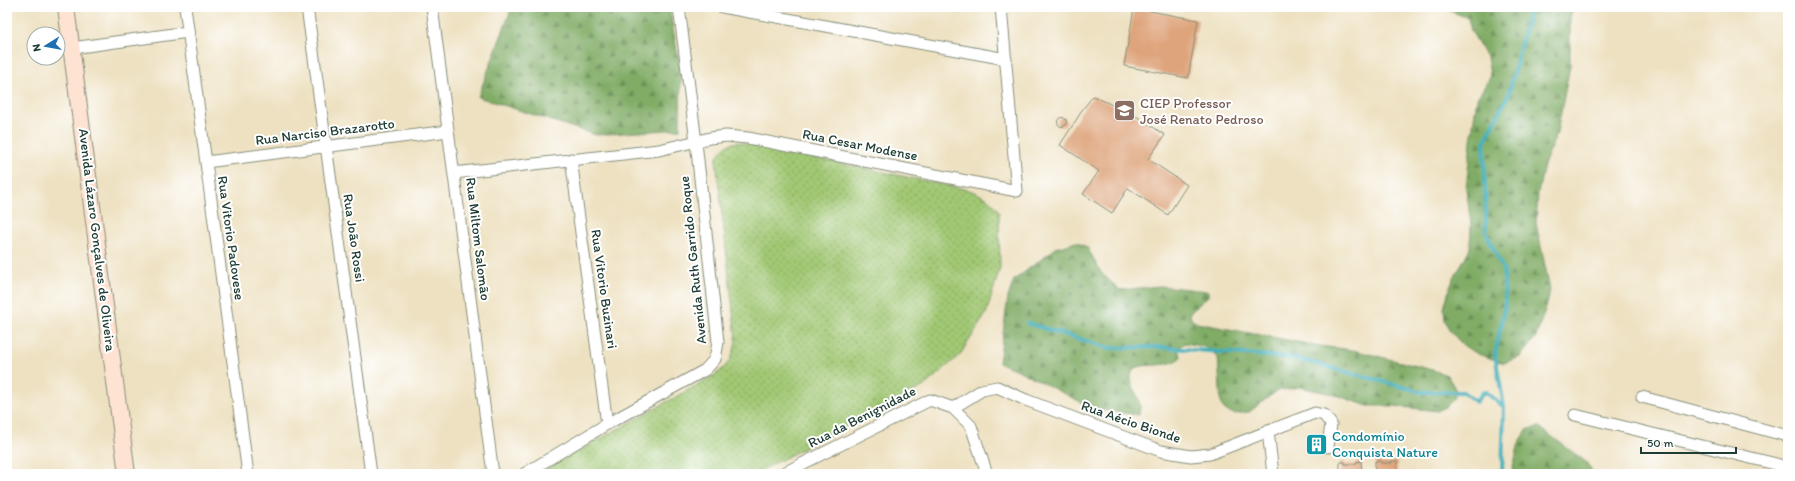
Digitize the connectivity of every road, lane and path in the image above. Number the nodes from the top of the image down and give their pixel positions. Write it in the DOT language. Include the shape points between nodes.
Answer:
graph roads {
  1 [pos="66,7"];
  2 [pos="185,7"];
  3 [pos="307,7"];
  4 [pos="432,7"];
  5 [pos="679,7"];
  6 [pos="722,7"];
  7 [pos="1001,7"];
  8 [pos="188,32"];
  9 [pos="72,48"];
  10 [pos="1006,59"];
  11 [pos="448,132"];
  12 [pos="696,142"];
  13 [pos="326,146"];
  14 [pos="571,159"];
  15 [pos="206,162"];
  16 [pos="454,173"];
  17 [pos="1642,397"];
  18 [pos="952,408"];
  19 [pos="1574,415"];
  20 [pos="607,424"];
  21 [pos="1268,431"];
  22 [pos="1788,436"];
  23 [pos="1329,443"];
  24 [pos="1788,467"];
  25 [pos="127,474"];
  26 [pos="248,474"];
  27 [pos="372,474"];
  28 [pos="494,474"];
  29 [pos="524,474"];
  30 [pos="782,474"];
  31 [pos="986,474"];
  32 [pos="1273,474"];
  1 -- 9 [label="street, Avenida Lázaro Gonçalves de Oliveira"];
  2 -- 8 [label="street, Rua Vitorio Padovese"];
  3 -- 13 [label="street, Rua João Rossi"];
  4 -- 11 [label="street, Rua Miltom Salomão"];
  5 -- 12 [label="street, Avenida Ruth Garrido Roque"];
  6 -- 10 [label="street"];
  7 -- 10 [label="street"];
  8 -- 9 [label="street"];
  8 -- 15 [label="street, Rua Vitorio Padovese"];
  9 -- 25 [label="street, Avenida Lázaro Gonçalves de Oliveira"];
  10 -- 12 [label="street, Rua Cesar Modense" via="1017,191 748,138 726,136"];
  11 -- 13 [label="street, Rua Narciso Brazarotto"];
  11 -- 16 [label="street, Rua Miltom Salomão"];
  12 -- 14 [label="street, Rua Cesar Modense" via="659,150"];
  12 -- 20 [label="street, Avenida Ruth Garrido Roque" via="718,342 715,359 705,370"];
  13 -- 15 [label="street, Rua Narciso Brazarotto"];
  13 -- 27 [label="street, Rua João Rossi"];
  14 -- 16 [label="street, Rua Cesar Modense"];
  14 -- 20 [label="street, Rua Vitorio Buzinari"];
  15 -- 26 [label="street, Rua Vitorio Padovese"];
  16 -- 28 [label="street, Rua Miltom Salomão"];
  17 -- 22 [label="street"];
  18 -- 21 [label="street, Rua Aécio Bionde" via="982,390 997,387 1161,451 1191,456 1210,454"];
  18 -- 30 [label="street, Rua da Benignidade" via="930,400"];
  18 -- 31 [label="street, Rua da Benignidade" via="971,426"];
  19 -- 24 [label="street"];
  20 -- 29 [label="street, Avenida Ruth Garrido Roque"];
  21 -- 23 [label="street, Rua Aécio Bionde" via="1315,413 1324,415 1331,424"];
  21 -- 32 [label="street"];
}
